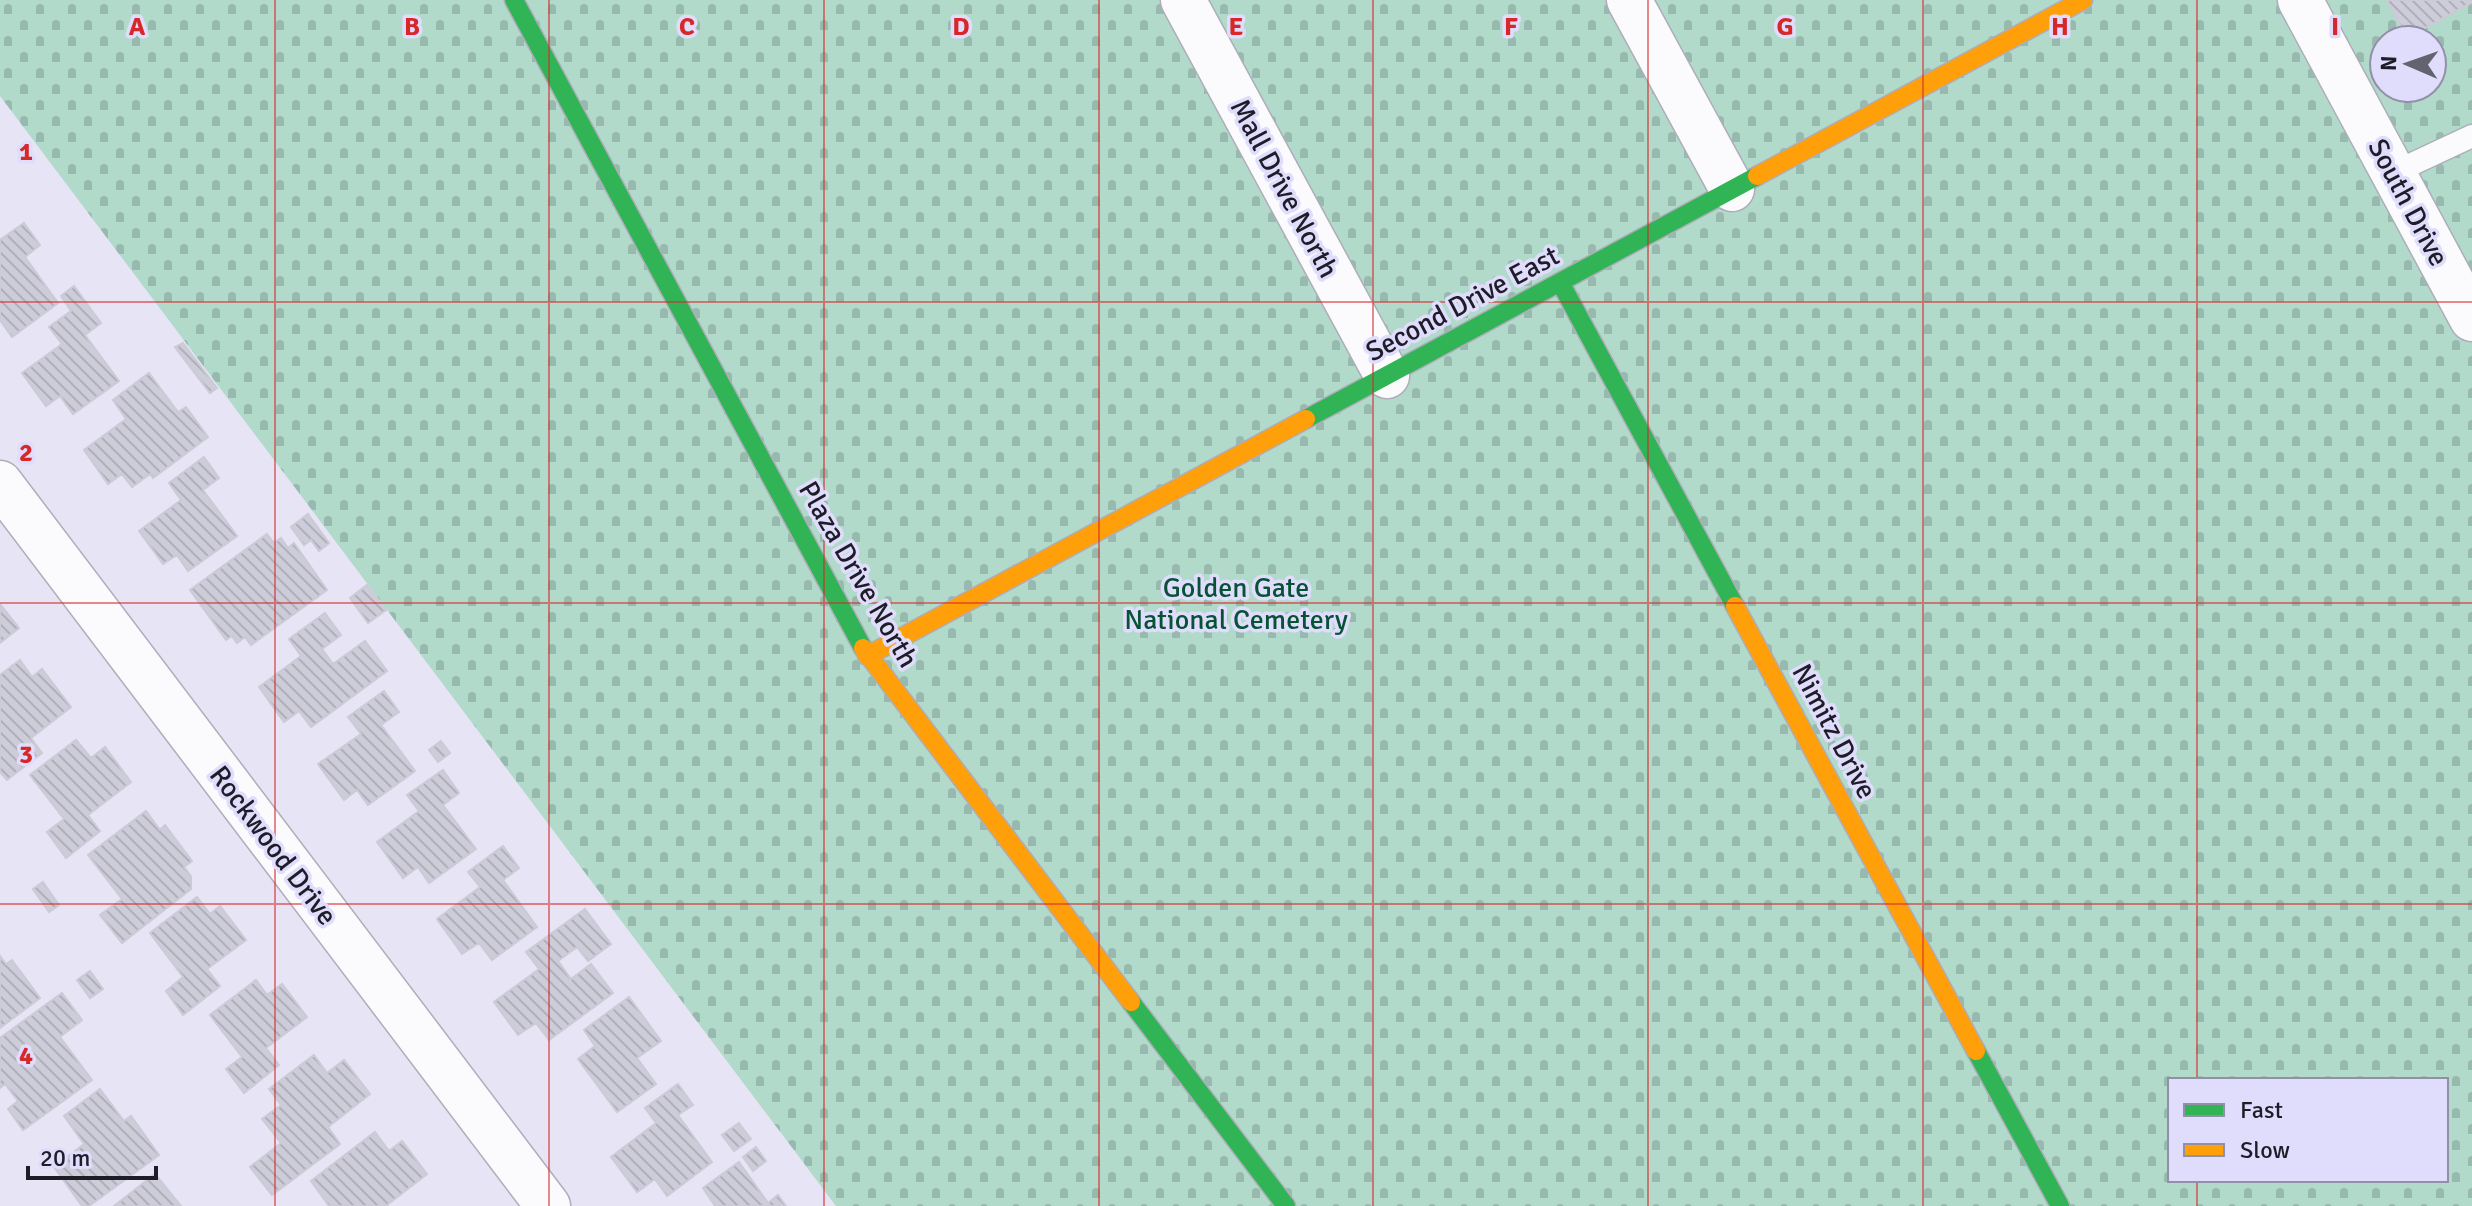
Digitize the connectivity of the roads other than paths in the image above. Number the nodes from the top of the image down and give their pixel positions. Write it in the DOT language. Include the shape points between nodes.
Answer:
graph roads {
  1 [pos="514,0"];
  2 [pos="1183,0"];
  3 [pos="1629,0"];
  4 [pos="2083,0"];
  5 [pos="2300,0"];
  6 [pos="2472,136"];
  7 [pos="2393,173"];
  8 [pos="1732,189"];
  9 [pos="1560,282"];
  10 [pos="2472,319"];
  11 [pos="1387,376"];
  12 [pos="0,483"];
  13 [pos="867,656"];
  14 [pos="548,1206"];
  15 [pos="1286,1206"];
  16 [pos="2060,1206"];
  1 -- 13 [label="street, Plaza Drive North"];
  2 -- 11 [label="street, Mall Drive North"];
  3 -- 8 [label="street"];
  4 -- 8 [label="street, Second Drive East"];
  5 -- 7 [label="street, South Drive"];
  6 -- 7 [label="lane"];
  7 -- 10 [label="street, South Drive"];
  8 -- 9 [label="street, Second Drive East"];
  9 -- 11 [label="street, Second Drive East"];
  9 -- 16 [label="street, Nimitz Drive"];
  11 -- 13 [label="street, Second Drive East"];
  12 -- 14 [label="street, Rockwood Drive"];
  13 -- 15 [label="street, Plaza Drive North"];
}
